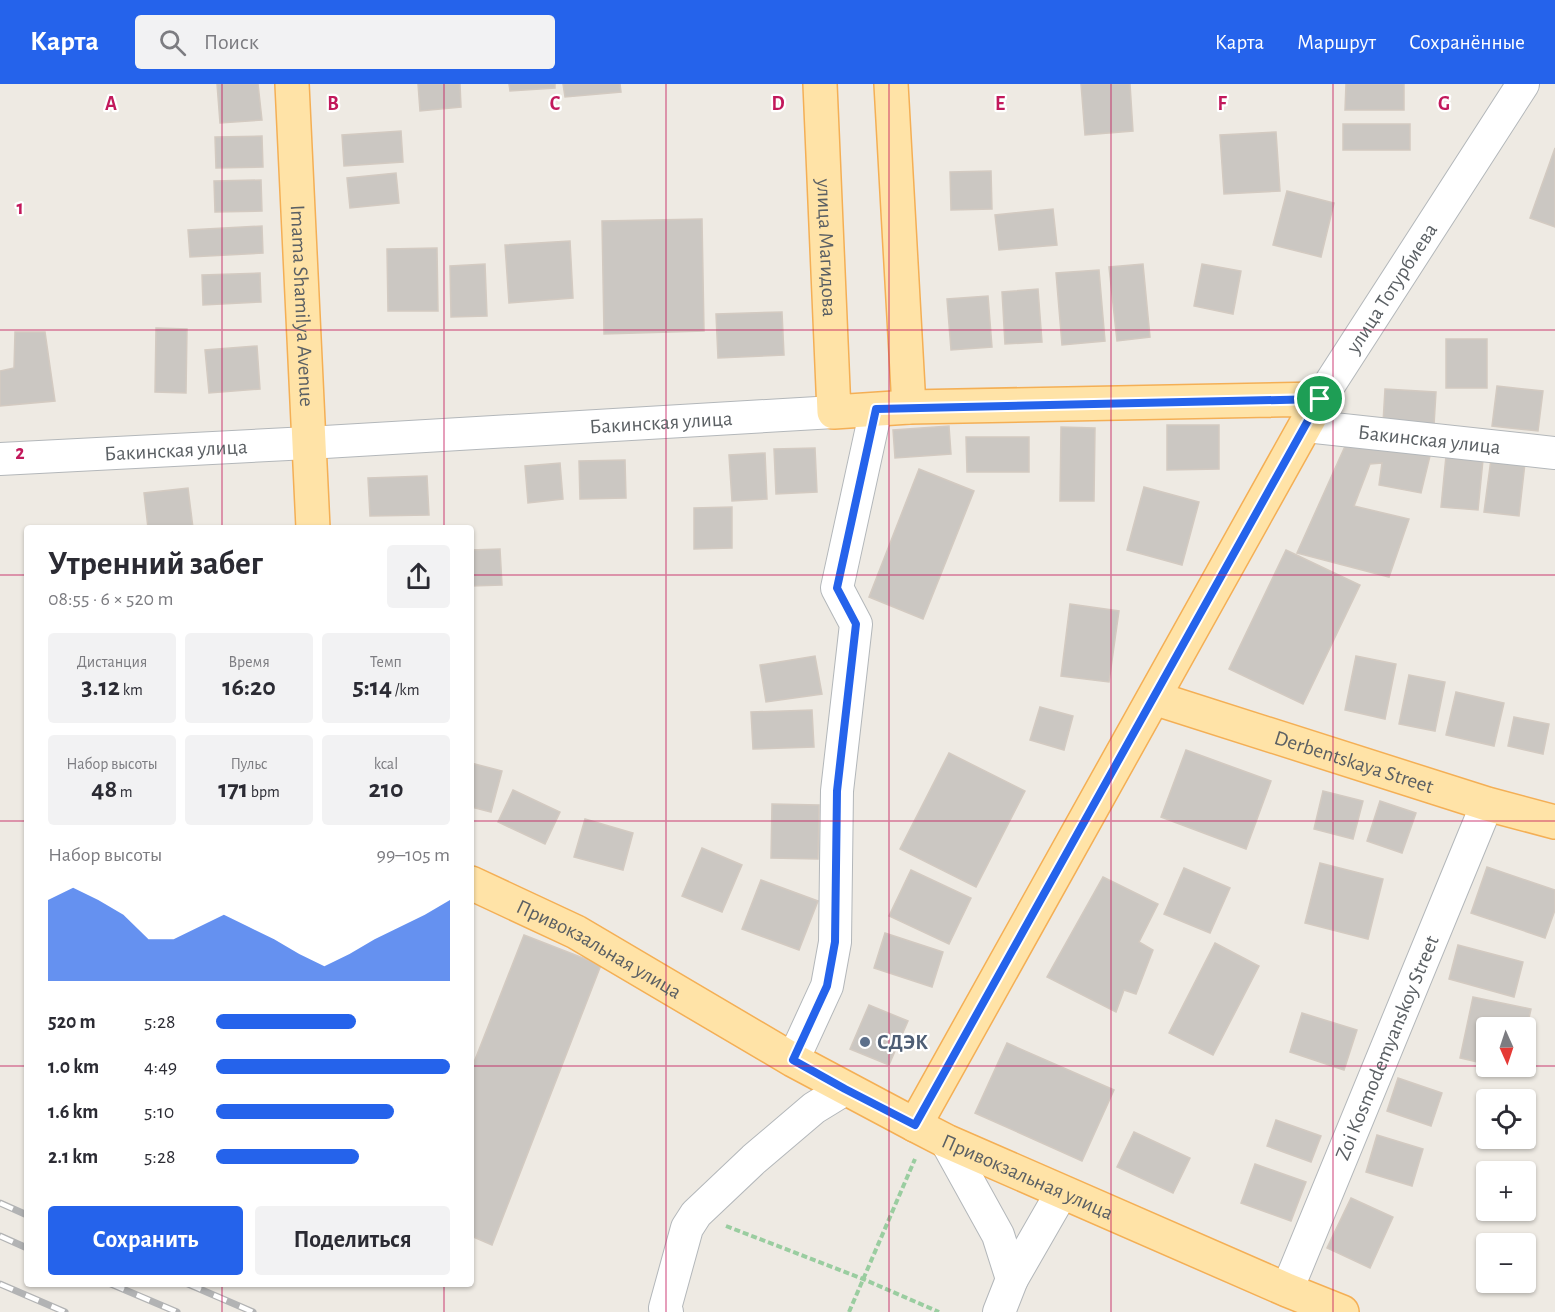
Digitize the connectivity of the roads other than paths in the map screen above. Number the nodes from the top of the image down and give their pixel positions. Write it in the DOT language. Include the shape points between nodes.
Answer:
graph roads {
  1 [pos="292,84"];
  2 [pos="820,84"];
  3 [pos="891,84"];
  4 [pos="1523,84"];
  5 [pos="909,407"];
  6 [pos="876,409"];
  7 [pos="834,412"];
  8 [pos="1313,413"];
  9 [pos="308,444"];
  10 [pos="1555,453"];
  11 [pos="0,459"];
  12 [pos="313,525"];
  13 [pos="1154,698"];
  14 [pos="1487,804"];
  15 [pos="1555,822"];
  16 [pos="474,884"];
  17 [pos="793,1060"];
  18 [pos="845,1089"];
  19 [pos="915,1125"];
  20 [pos="946,1141"];
  21 [pos="1062,1192"];
  22 [pos="1012,1279"];
  23 [pos="1287,1290"];
  24 [pos="666,1312"];
  25 [pos="999,1312"];
  26 [pos="1342,1312"];
  1 -- 9 [label="main road, Imama Shamilya Avenue"];
  2 -- 7 [label="main road, улица Магидова"];
  3 -- 5 [label="main road"];
  4 -- 8 [label="street, улица Тотурбиева"];
  5 -- 6 [label="main road, Бакинская улица"];
  5 -- 8 [label="main road, Бакинская улица"];
  6 -- 7 [label="main road, Бакинская улица"];
  6 -- 17 [label="street" via="837,588 856,624 837,791 835,942 827,986"];
  7 -- 9 [label="street, Бакинская улица"];
  8 -- 10 [label="street, Бакинская улица"];
  8 -- 13 [label="main road, улица Тотурбиева"];
  9 -- 11 [label="street, Бакинская улица"];
  9 -- 12 [label="main road, Imama Shamilya Avenue"];
  13 -- 14 [label="main road, Derbentskaya Street"];
  13 -- 19 [label="main road, улица Тотурбиева"];
  14 -- 15 [label="main road, Derbentskaya Street"];
  14 -- 23 [label="street, Zoi Kosmodemyanskoy Street"];
  16 -- 17 [label="main road, Привокзальная улица" via="576,932"];
  17 -- 18 [label="main road, Привокзальная улица"];
  18 -- 19 [label="main road, Привокзальная улица"];
  18 -- 24 [label="street" via="814,1108 696,1214 687,1228"];
  19 -- 20 [label="main road, Привокзальная улица"];
  20 -- 21 [label="main road, Привокзальная улица"];
  20 -- 22 [label="street" via="998,1235"];
  21 -- 22 [label="street"];
  21 -- 23 [label="main road, Привокзальная улица"];
  22 -- 25 [label="street"];
  23 -- 26 [label="main road, Привокзальная улица"];
}
